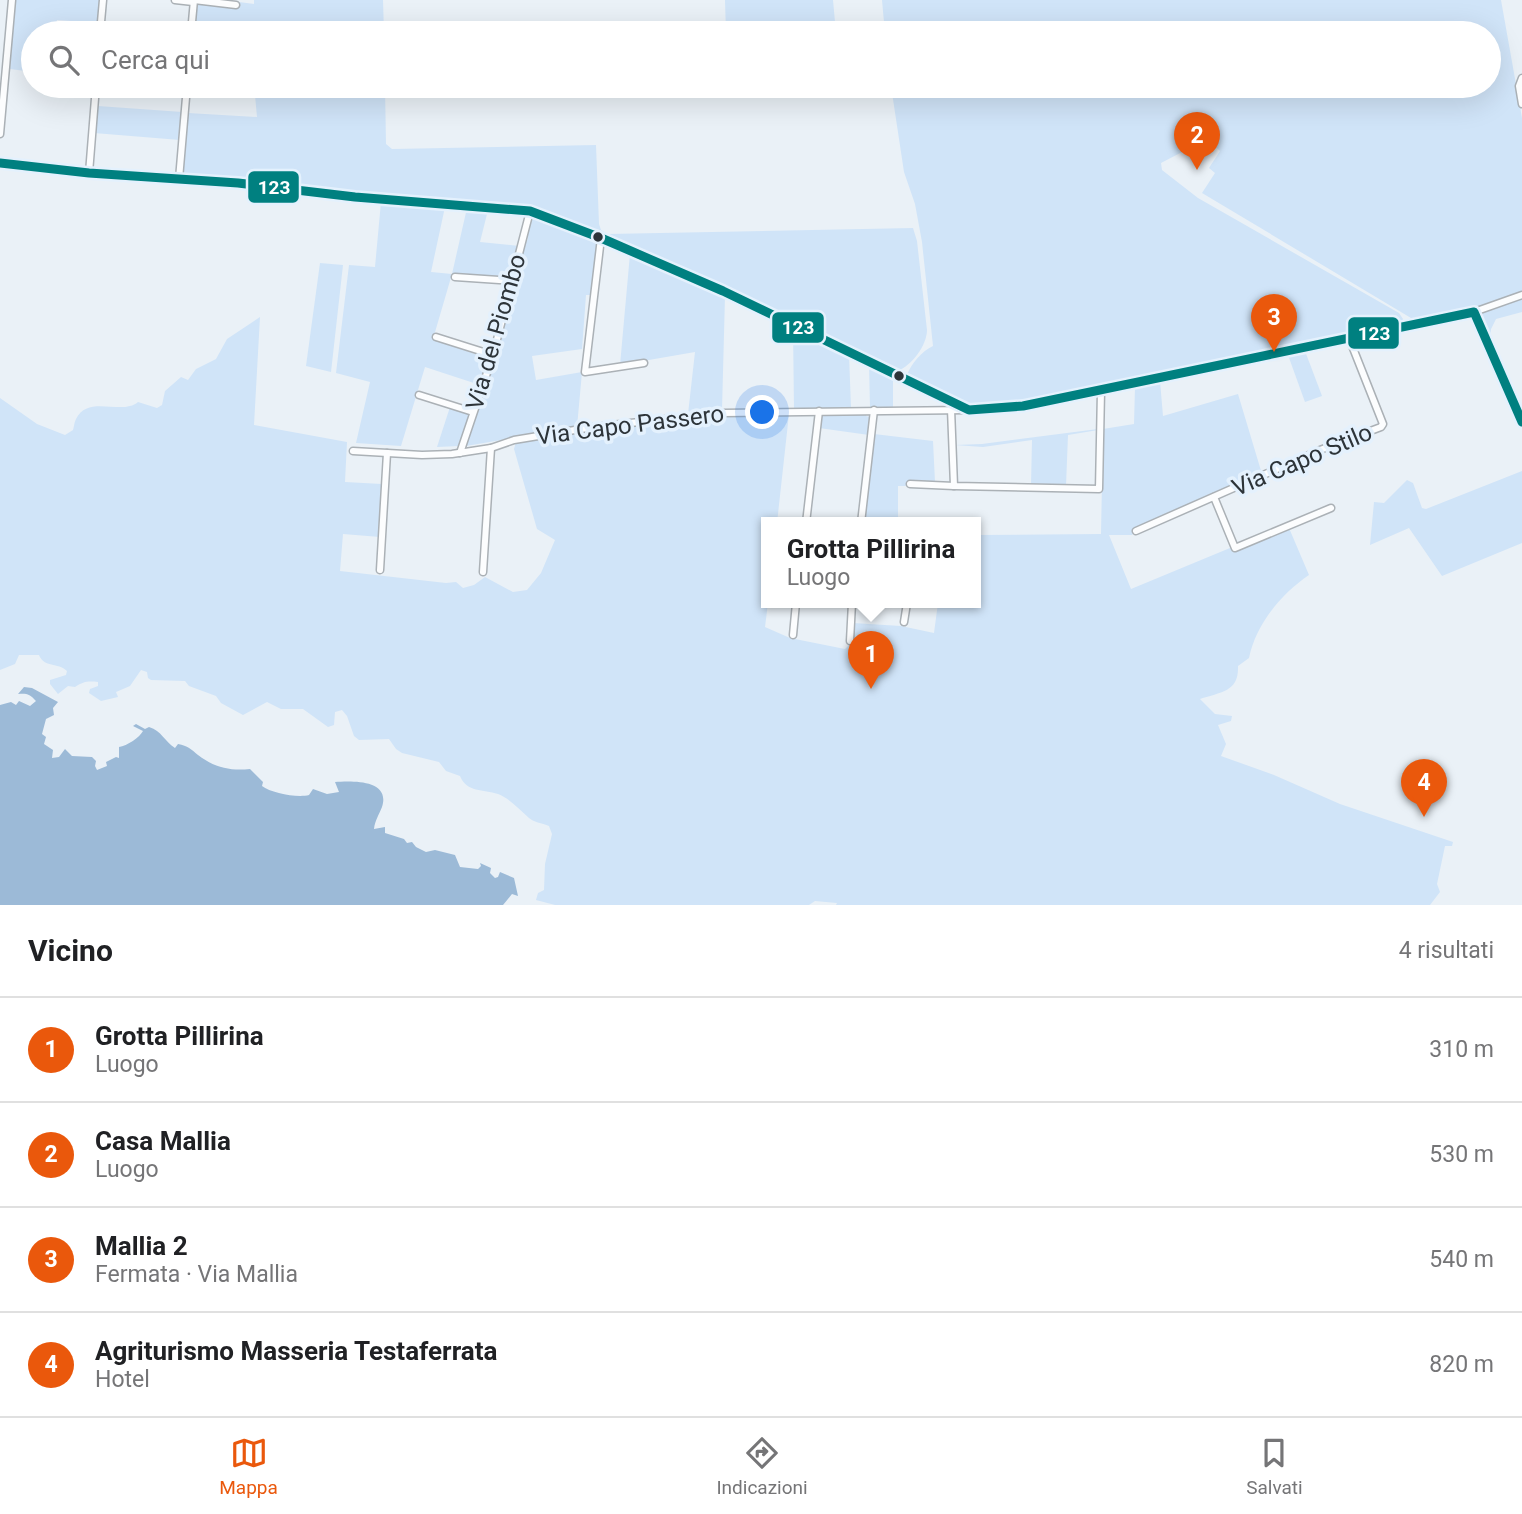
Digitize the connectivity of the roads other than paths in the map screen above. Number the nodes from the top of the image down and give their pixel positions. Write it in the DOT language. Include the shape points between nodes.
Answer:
graph roads {
  1 [pos="12,0"];
  2 [pos="103,0"];
  3 [pos="175,0"];
  4 [pos="194,1"];
  5 [pos="236,5"];
  6 [pos="101,21"];
  7 [pos="192,21"];
  8 [pos="1522,78"];
  9 [pos="95,98"];
  10 [pos="186,98"];
  11 [pos="1522,104"];
  12 [pos="0,134"];
  13 [pos="0,163"];
  14 [pos="89,173"];
  15 [pos="179,179"];
  16 [pos="530,211"];
  17 [pos="601,238"];
  18 [pos="455,277"];
  19 [pos="513,281"];
  20 [pos="1522,295"];
  21 [pos="1474,312"];
  22 [pos="436,337"];
  23 [pos="1349,338"];
  24 [pos="493,355"];
  25 [pos="644,363"];
  26 [pos="1101,391"];
  27 [pos="419,395"];
  28 [pos="950,400"];
  29 [pos="874,410"];
  30 [pos="969,410"];
  31 [pos="819,411"];
  32 [pos="951,411"];
  33 [pos="473,412"];
  34 [pos="1522,422"];
  35 [pos="491,448"];
  36 [pos="353,451"];
  37 [pos="387,453"];
  38 [pos="460,453"];
  39 [pos="910,484"];
  40 [pos="954,486"];
  41 [pos="1214,497"];
  42 [pos="1331,508"];
  43 [pos="807,517"];
  44 [pos="862,517"];
  45 [pos="1136,531"];
  46 [pos="380,570"];
  47 [pos="483,572"];
  48 [pos="796,608"];
  49 [pos="852,608"];
  50 [pos="906,608"];
  51 [pos="905,622"];
  52 [pos="793,635"];
  53 [pos="850,641"];
  1 -- 12 [label="street"];
  2 -- 6 [label="street"];
  3 -- 4 [label="street"];
  4 -- 5 [label="street"];
  4 -- 7 [label="street"];
  8 -- 11 [label="street"];
  9 -- 14 [label="street"];
  10 -- 15 [label="street"];
  13 -- 14 [label="street"];
  14 -- 15 [label="street"];
  15 -- 16 [label="street"];
  16 -- 17 [label="street"];
  16 -- 19 [label="street, Via del Piombo"];
  17 -- 25 [label="street" via="585,372"];
  17 -- 28 [label="street"];
  18 -- 19 [label="street"];
  19 -- 24 [label="street, Via del Piombo"];
  20 -- 21 [label="street"];
  21 -- 23 [label="street"];
  21 -- 34 [label="street"];
  22 -- 24 [label="street"];
  23 -- 26 [label="street"];
  23 -- 41 [label="street, Via Capo Stilo" via="1381,427"];
  24 -- 33 [label="street, Via del Piombo"];
  26 -- 30 [label="street" via="1023,406"];
  26 -- 40 [label="street" via="1099,489"];
  27 -- 33 [label="street"];
  28 -- 30 [label="street"];
  28 -- 32 [label="street"];
  29 -- 31 [label="street, Via Capo Passero"];
  29 -- 32 [label="street, Via Capo Passero"];
  29 -- 44 [label="street"];
  30 -- 32 [label="street, Via Capo Passero"];
  31 -- 35 [label="street, Via Capo Passero" via="723,413 593,427"];
  31 -- 43 [label="street"];
  32 -- 40 [label="street"];
  33 -- 38 [label="street, Via del Piombo"];
  35 -- 38 [label="street, Via Capo Passero"];
  35 -- 47 [label="street"];
  36 -- 37 [label="street, Via Capo Passero"];
  37 -- 38 [label="street, Via Capo Passero"];
  37 -- 46 [label="street"];
  39 -- 40 [label="street"];
  41 -- 42 [label="street" via="1235,548"];
  41 -- 45 [label="street, Via Capo Stilo"];
  48 -- 52 [label="street"];
  49 -- 53 [label="street"];
  50 -- 51 [label="street"];
}
